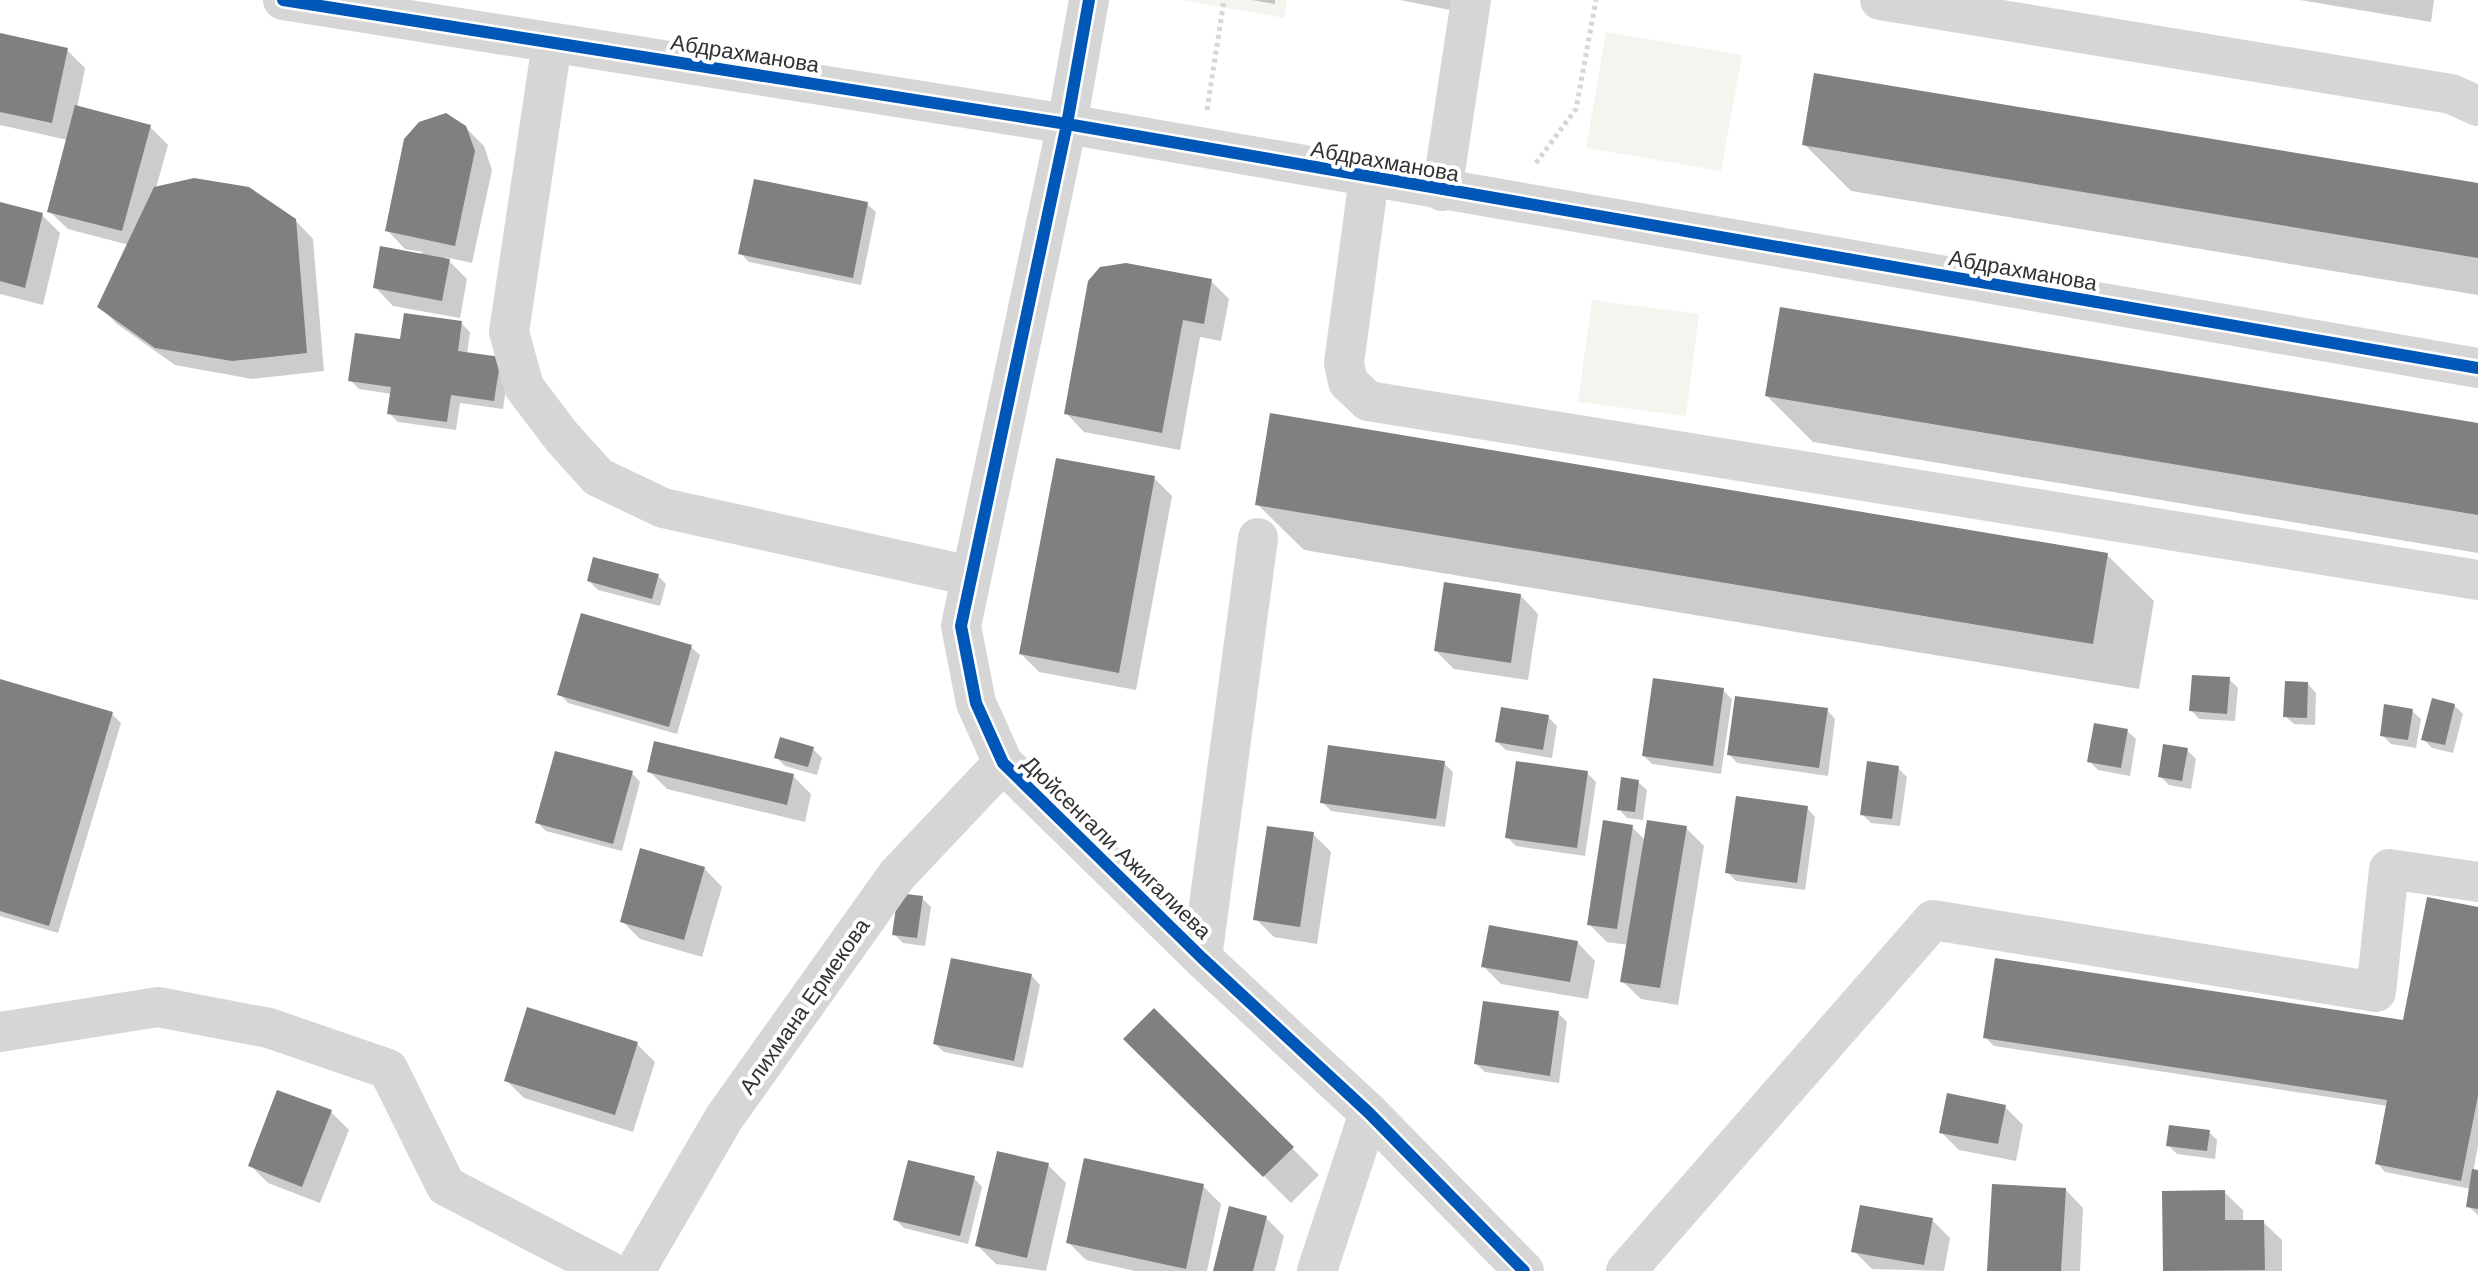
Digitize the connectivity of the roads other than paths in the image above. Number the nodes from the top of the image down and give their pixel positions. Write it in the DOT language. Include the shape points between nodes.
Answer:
graph roads {
  1 [pos="283,0"];
  2 [pos="1089,0"];
  3 [pos="1471,0"];
  4 [pos="1880,0"];
  5 [pos="552,43"];
  6 [pos="2478,106"];
  7 [pos="1067,124"];
  8 [pos="1369,178"];
  9 [pos="1442,191"];
  10 [pos="2478,368"];
  11 [pos="1258,538"];
  12 [pos="971,576"];
  13 [pos="2478,580"];
  14 [pos="1003,763"];
  15 [pos="2478,882"];
  16 [pos="1202,958"];
  17 [pos="0,1032"];
  18 [pos="1369,1113"];
  19 [pos="609,1271"];
  20 [pos="635,1271"];
  21 [pos="1317,1271"];
  22 [pos="1524,1271"];
  23 [pos="1626,1271"];
  1 -- 5 [label="street, Абдрахманова"];
  2 -- 7 [label="street, Дюйсенгали Ажигалиева"];
  3 -- 9 [label="street"];
  4 -- 6 [label="street" via="2451,94"];
  5 -- 7 [label="street, Абдрахманова"];
  5 -- 12 [label="street" via="509,332 524,387 562,437 598,477 663,508"];
  7 -- 8 [label="street, Абдрахманова"];
  7 -- 12 [label="street, Дюйсенгали Ажигалиева"];
  8 -- 9 [label="street, Абдрахманова"];
  8 -- 13 [label="street" via="1344,363 1348,382 1368,401"];
  9 -- 10 [label="street, Абдрахманова"];
  11 -- 16 [label="street"];
  12 -- 14 [label="street, Дюйсенгали Ажигалиева" via="961,626 976,703"];
  14 -- 16 [label="street, Дюйсенгали Ажигалиева"];
  14 -- 20 [label="street, Алихмана Ермекова" via="888,888 724,1118"];
  15 -- 23 [label="street" via="2389,869 2376,992 1933,920"];
  16 -- 18 [label="street, Дюйсенгали Ажигалиева"];
  17 -- 19 [label="street" via="158,1007 269,1028 388,1069 446,1186"];
  18 -- 21 [label="street"];
  18 -- 22 [label="street, Дюйсенгали Ажигалиева"];
}
